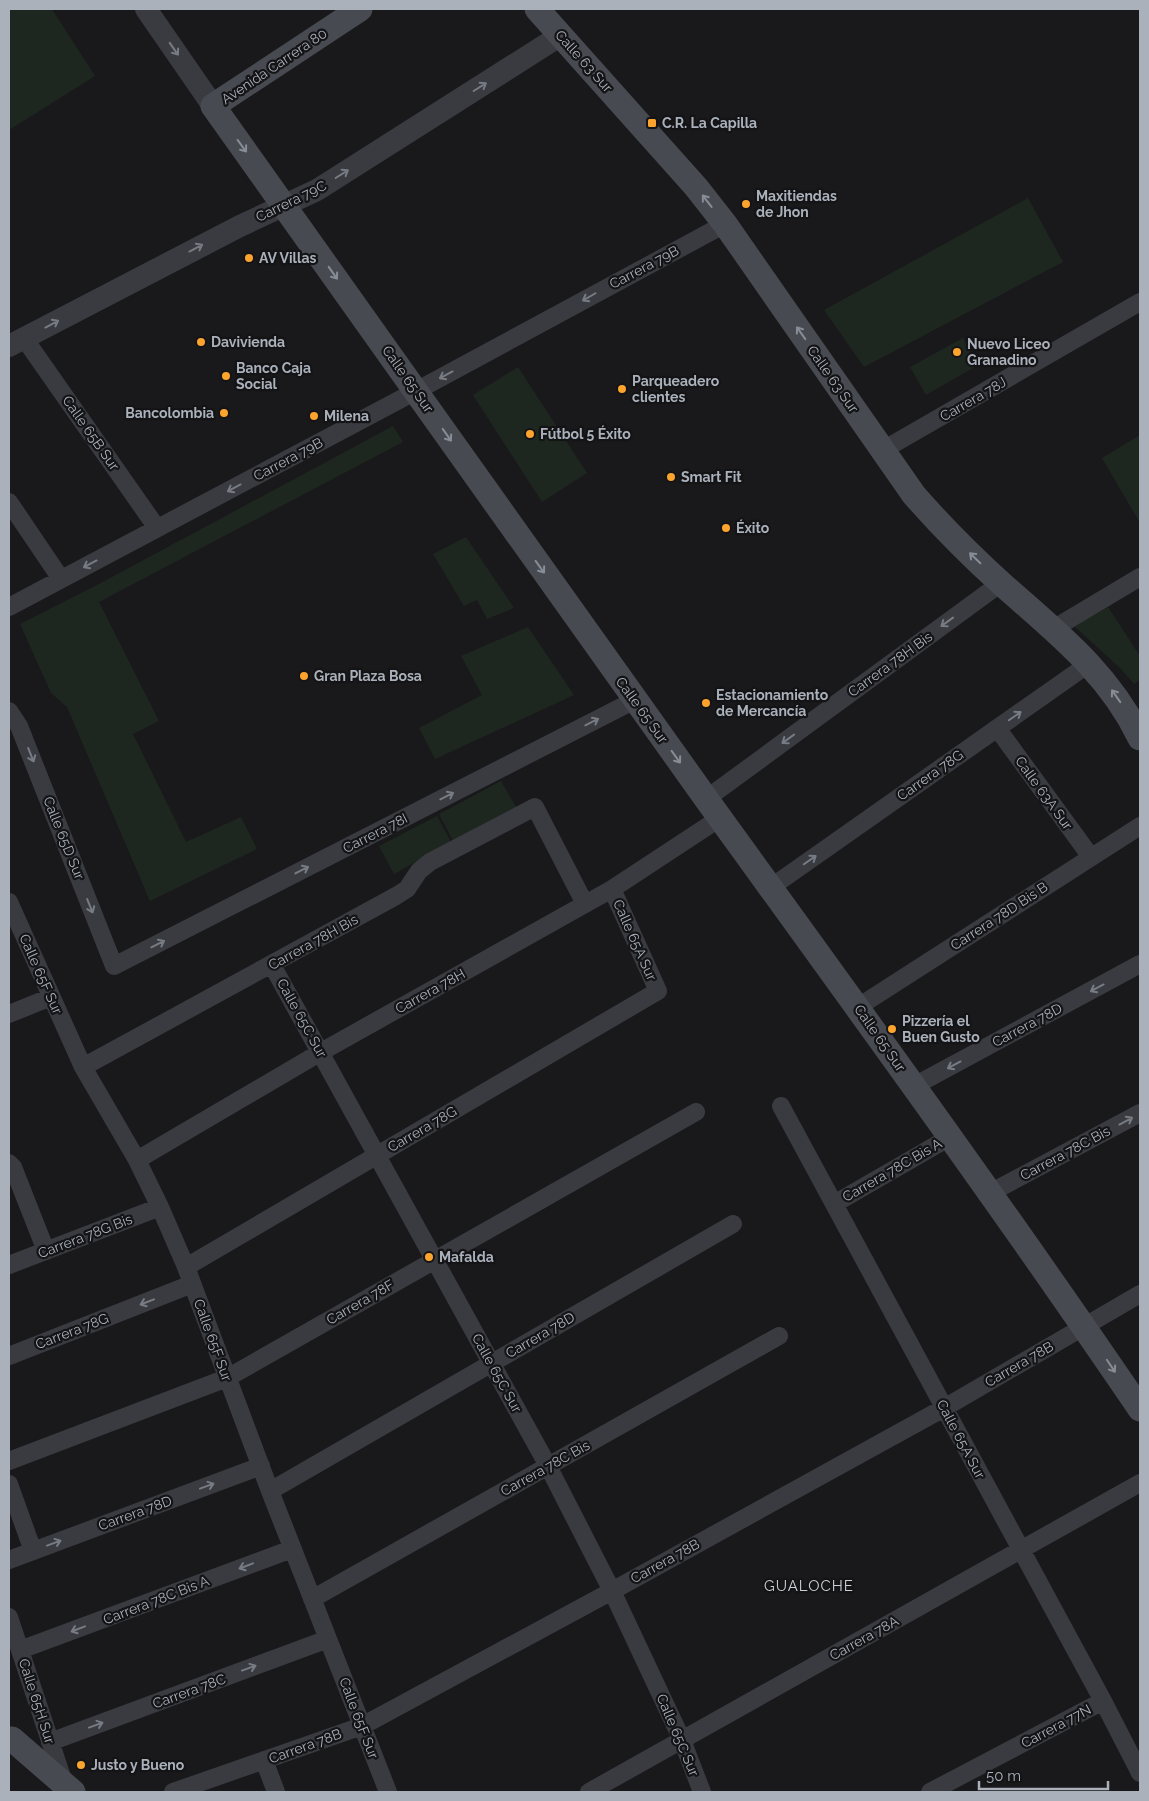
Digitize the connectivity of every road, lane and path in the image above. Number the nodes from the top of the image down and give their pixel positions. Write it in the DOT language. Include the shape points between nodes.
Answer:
graph roads {
  1 [pos="146,9"];
  2 [pos="360,9"];
  3 [pos="537,9"];
  4 [pos="561,35"];
  5 [pos="214,106"];
  6 [pos="284,205"];
  7 [pos="725,224"];
  8 [pos="1140,302"];
  9 [pos="17,342"];
  10 [pos="416,391"];
  11 [pos="883,450"];
  12 [pos="9,502"];
  13 [pos="14,521"];
  14 [pos="157,528"];
  15 [pos="1140,577"];
  16 [pos="60,579"];
  17 [pos="1001,583"];
  18 [pos="9,607"];
  19 [pos="1053,629"];
  20 [pos="1090,663"];
  21 [pos="635,700"];
  22 [pos="10,715"];
  23 [pos="997,728"];
  24 [pos="1140,738"];
  25 [pos="713,808"];
  26 [pos="1140,826"];
  27 [pos="1091,857"];
  28 [pos="770,888"];
  29 [pos="612,889"];
  30 [pos="585,904"];
  31 [pos="11,912"];
  32 [pos="1140,964"];
  33 [pos="272,965"];
  34 [pos="114,966"];
  35 [pos="658,991"];
  36 [pos="51,997"];
  37 [pos="858,1007"];
  38 [pos="9,1014"];
  39 [pos="320,1052"];
  40 [pos="83,1067"];
  41 [pos="914,1086"];
  42 [pos="781,1106"];
  43 [pos="696,1112"];
  44 [pos="1140,1113"];
  45 [pos="950,1136"];
  46 [pos="378,1155"];
  47 [pos="137,1160"];
  48 [pos="9,1163"];
  49 [pos="990,1193"];
  50 [pos="834,1204"];
  51 [pos="160,1207"];
  52 [pos="733,1224"];
  53 [pos="46,1251"];
  54 [pos="435,1260"];
  55 [pos="9,1265"];
  56 [pos="186,1267"];
  57 [pos="192,1284"];
  58 [pos="1140,1294"];
  59 [pos="1084,1326"];
  60 [pos="779,1336"];
  61 [pos="9,1356"];
  62 [pos="492,1363"];
  63 [pos="227,1378"];
  64 [pos="944,1408"];
  65 [pos="1140,1409"];
  66 [pos="9,1461"];
  67 [pos="261,1466"];
  68 [pos="548,1466"];
  69 [pos="1140,1483"];
  70 [pos="9,1484"];
  71 [pos="270,1491"];
  72 [pos="292,1549"];
  73 [pos="1021,1550"];
  74 [pos="33,1551"];
  75 [pos="9,1560"];
  76 [pos="612,1591"];
  77 [pos="312,1599"];
  78 [pos="10,1626"];
  79 [pos="328,1639"];
  80 [pos="20,1650"];
  81 [pos="1103,1701"];
  82 [pos="362,1726"];
  83 [pos="10,1739"];
  84 [pos="682,1740"];
  85 [pos="50,1742"];
  86 [pos="264,1760"];
  87 [pos="1140,1773"];
  88 [pos="69,1789"];
  89 [pos="173,1792"];
  90 [pos="276,1792"];
  91 [pos="388,1792"];
  92 [pos="589,1792"];
  93 [pos="702,1792"];
  94 [pos="930,1792"];
  1 -- 5 [label="street, Calle 65 Sur, one-way"];
  2 -- 5 [label="main road, Avenida Carrera 80"];
  3 -- 4 [label="main road, Calle 63 Sur"];
  6 -- 4 [label="street, Carrera 79C, one-way" via="316,190"];
  7 -- 4 [label="main road, Calle 63 Sur, one-way"];
  5 -- 6 [label="main road, Calle 65 Sur, one-way"];
  9 -- 6 [label="street, Carrera 79C, one-way"];
  6 -- 10 [label="main road, Calle 65 Sur, one-way"];
  7 -- 10 [label="street, Carrera 79B, one-way"];
  11 -- 7 [label="main road, Calle 63 Sur, one-way"];
  8 -- 11 [label="street, Carrera 78J"];
  9 -- 14 [label="street, Calle 65B Sur"];
  10 -- 14 [label="street, Carrera 79B, one-way"];
  10 -- 21 [label="main road, Calle 65 Sur, one-way"];
  17 -- 11 [label="main road, Calle 63 Sur, one-way" via="934,518"];
  12 -- 13 [label="street"];
  13 -- 16 [label="street"];
  14 -- 16 [label="street, Carrera 79B, one-way"];
  15 -- 19 [label="street"];
  16 -- 18 [label="street, Carrera 79B"];
  17 -- 19 [label="main road, Calle 63 Sur"];
  17 -- 25 [label="street, Carrera 78H Bis, one-way"];
  19 -- 20 [label="main road, Calle 63 Sur"];
  23 -- 20 [label="street, Carrera 78G, one-way"];
  24 -- 20 [label="main road, Calle 63 Sur, one-way" via="1128,713"];
  21 -- 25 [label="main road, Calle 65 Sur, one-way"];
  34 -- 21 [label="street, Carrera 78I, one-way"];
  22 -- 34 [label="street, Calle 65D Sur, one-way" via="19,726"];
  23 -- 27 [label="street, Calle 63A Sur"];
  28 -- 23 [label="street, Carrera 78G, one-way"];
  25 -- 28 [label="main road, Calle 65 Sur"];
  25 -- 29 [label="street, Carrera 78H"];
  26 -- 27 [label="street, Carrera 78D Bis B"];
  27 -- 37 [label="street, Carrera 78D Bis B"];
  28 -- 37 [label="main road, Calle 65 Sur"];
  29 -- 30 [label="street, Carrera 78H"];
  29 -- 35 [label="street, Calle 65A Sur"];
  30 -- 33 [label="street, Carrera 78H Bis" via="535,807 430,862 419,871 407,889"];
  30 -- 39 [label="street, Carrera 78H"];
  31 -- 36 [label="street, Calle 65F Sur"];
  32 -- 41 [label="street, Carrera 78D, one-way"];
  33 -- 39 [label="street, Calle 65C Sur"];
  33 -- 40 [label="street, Carrera 78H Bis"];
  35 -- 46 [label="street, Carrera 78G"];
  36 -- 38 [label="street"];
  36 -- 40 [label="street, Calle 65F Sur"];
  37 -- 41 [label="main road, Calle 65 Sur"];
  39 -- 46 [label="street, Calle 65C Sur"];
  39 -- 47 [label="street, Carrera 78H"];
  40 -- 47 [label="street, Calle 65F Sur"];
  41 -- 45 [label="main road, Calle 65 Sur"];
  42 -- 50 [label="street, Calle 65A Sur"];
  43 -- 54 [label="street, Carrera 78F"];
  49 -- 44 [label="street, Carrera 78C Bis, one-way"];
  45 -- 49 [label="main road, Calle 65 Sur"];
  45 -- 50 [label="street, Carrera 78C Bis A"];
  46 -- 54 [label="street, Calle 65C Sur"];
  46 -- 56 [label="street, Carrera 78G"];
  47 -- 51 [label="street, Calle 65F Sur"];
  48 -- 53 [label="street"];
  49 -- 59 [label="main road, Calle 65 Sur"];
  50 -- 64 [label="street, Calle 65A Sur"];
  51 -- 53 [label="street, Carrera 78G Bis"];
  51 -- 56 [label="street, Calle 65F Sur"];
  52 -- 62 [label="street, Carrera 78D"];
  53 -- 55 [label="street, Carrera 78G Bis"];
  54 -- 62 [label="street, Calle 65C Sur"];
  54 -- 63 [label="street, Carrera 78F"];
  56 -- 57 [label="street, Calle 65F Sur"];
  57 -- 61 [label="street, Carrera 78G, one-way"];
  57 -- 63 [label="street, Calle 65F Sur"];
  58 -- 59 [label="street, Carrera 78B"];
  59 -- 64 [label="street, Carrera 78B"];
  59 -- 65 [label="main road, Calle 65 Sur, one-way"];
  60 -- 68 [label="street, Carrera 78C Bis"];
  62 -- 68 [label="street, Calle 65C Sur"];
  62 -- 71 [label="street, Carrera 78D"];
  63 -- 66 [label="street, Carrera 78F"];
  63 -- 67 [label="street, Calle 65F Sur"];
  64 -- 73 [label="street, Calle 65A Sur"];
  64 -- 76 [label="street, Carrera 78B"];
  67 -- 71 [label="street, Calle 65F Sur"];
  74 -- 67 [label="street, Carrera 78D, one-way"];
  68 -- 76 [label="street, Calle 65C Sur"];
  68 -- 77 [label="street, Carrera 78C Bis"];
  69 -- 73 [label="street, Carrera 78A"];
  70 -- 74 [label="street"];
  71 -- 72 [label="street, Calle 65F Sur"];
  72 -- 77 [label="street, Calle 65F Sur"];
  72 -- 80 [label="street, Carrera 78C Bis A, one-way"];
  73 -- 81 [label="street, Calle 65A Sur"];
  73 -- 84 [label="street, Carrera 78A"];
  74 -- 75 [label="street, Carrera 78D"];
  76 -- 82 [label="street, Carrera 78B"];
  76 -- 84 [label="street, Calle 65C Sur"];
  77 -- 79 [label="street, Calle 65F Sur"];
  78 -- 80 [label="street, Calle 65H Sur"];
  79 -- 82 [label="street, Calle 65F Sur"];
  85 -- 79 [label="street, Carrera 78C, one-way"];
  80 -- 85 [label="street, Calle 65H Sur"];
  81 -- 87 [label="street, Calle 65A Sur"];
  81 -- 94 [label="street, Carrera 77N"];
  82 -- 86 [label="street, Carrera 78B"];
  82 -- 91 [label="street, Calle 65F Sur"];
  83 -- 88 [label="main road, Calle 65H Sur"];
  84 -- 92 [label="street, Carrera 78A"];
  84 -- 93 [label="street, Calle 65C Sur"];
  85 -- 88 [label="street, Calle 65H Sur"];
  86 -- 89 [label="street, Carrera 78B"];
  86 -- 90 [label="street"];
}
